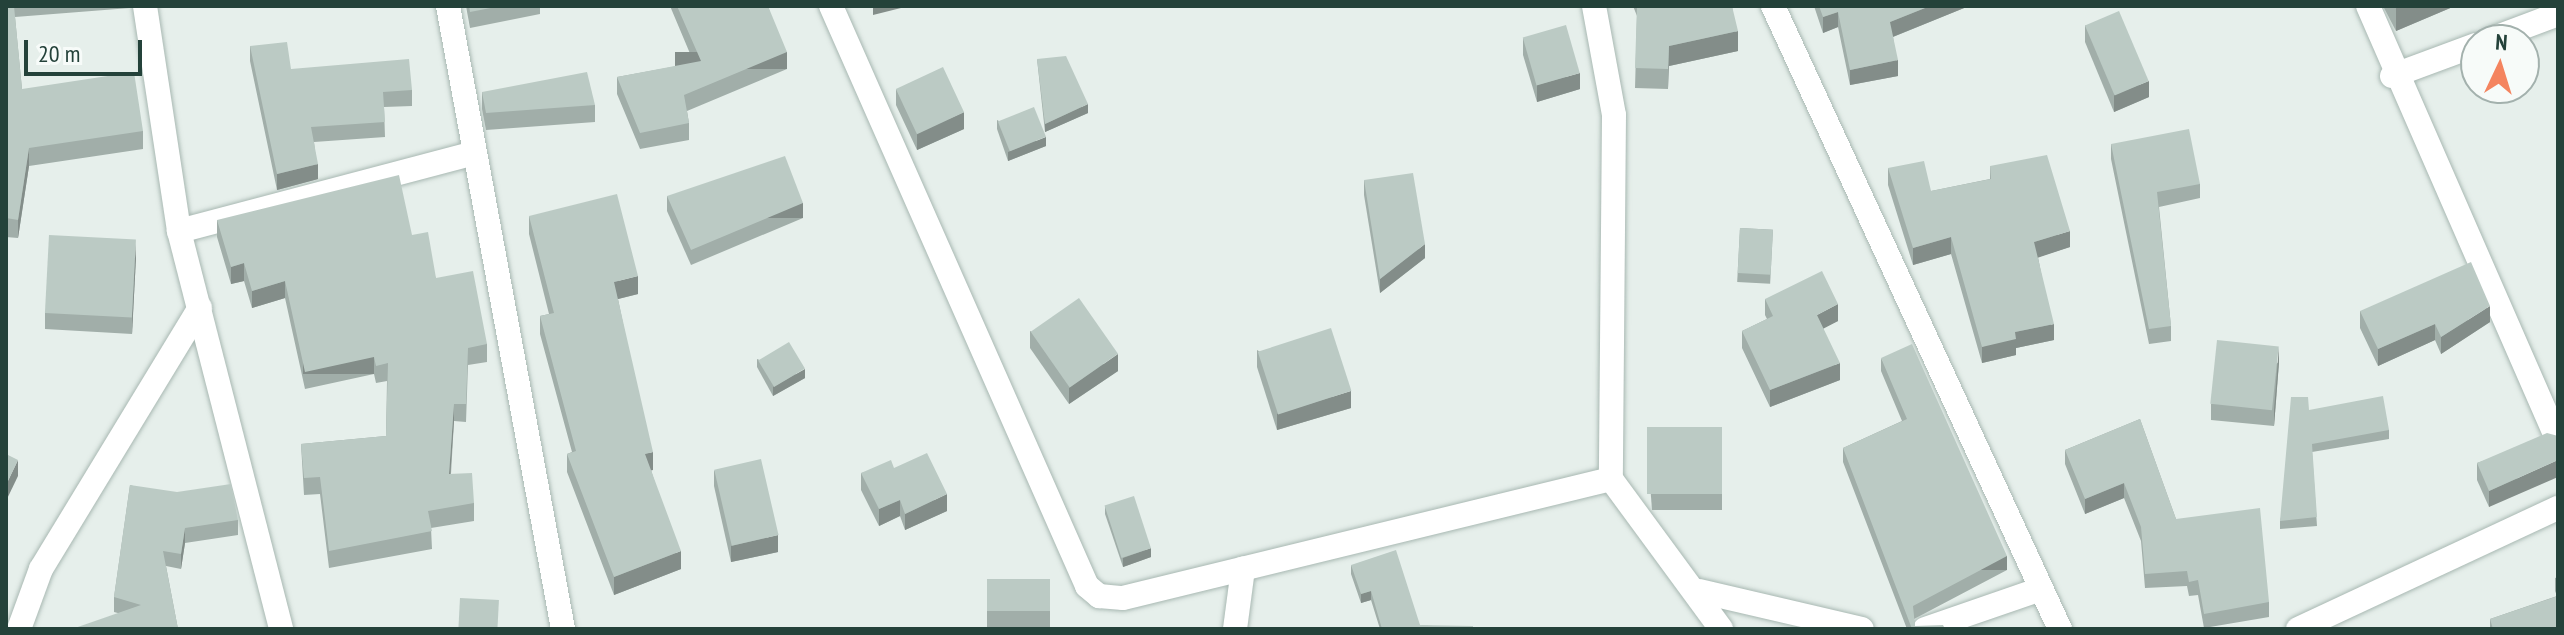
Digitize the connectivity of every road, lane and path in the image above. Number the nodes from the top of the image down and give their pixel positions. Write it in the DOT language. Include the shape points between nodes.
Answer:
graph roads {
  1 [pos="145,6"];
  2 [pos="448,6"];
  3 [pos="831,6"];
  4 [pos="1594,6"];
  5 [pos="1773,6"];
  6 [pos="2368,6"];
  7 [pos="2558,14"];
  8 [pos="2531,24"];
  9 [pos="2460,51"];
  10 [pos="2392,76"];
  11 [pos="471,154"];
  12 [pos="179,231"];
  13 [pos="200,308"];
  14 [pos="2558,440"];
  15 [pos="1611,479"];
  16 [pos="2558,508"];
  17 [pos="1243,569"];
  18 [pos="2041,589"];
  19 [pos="1699,591"];
  20 [pos="19,629"];
  21 [pos="281,629"];
  22 [pos="563,629"];
  23 [pos="1235,629"];
  24 [pos="1721,629"];
  25 [pos="1862,629"];
  26 [pos="1925,629"];
  27 [pos="2060,629"];
  28 [pos="2298,629"];
  1 -- 12 [label="street"];
  2 -- 11 [label="street"];
  3 -- 17 [label="street" via="1087,586 1099,596 1123,598"];
  4 -- 15 [label="street" via="1614,115"];
  5 -- 18 [label="street"];
  6 -- 10 [label="street"];
  7 -- 8 [label="street"];
  9 -- 10 [label="street"];
  10 -- 14 [label="street"];
  11 -- 12 [label="street"];
  11 -- 22 [label="street"];
  12 -- 13 [label="street"];
  13 -- 20 [label="street" via="41,569"];
  13 -- 21 [label="street"];
  15 -- 17 [label="street"];
  15 -- 19 [label="street"];
  16 -- 28 [label="street"];
  17 -- 23 [label="street"];
  18 -- 26 [label="street"];
  18 -- 27 [label="street"];
  19 -- 24 [label="street"];
  19 -- 25 [label="street"];
}
